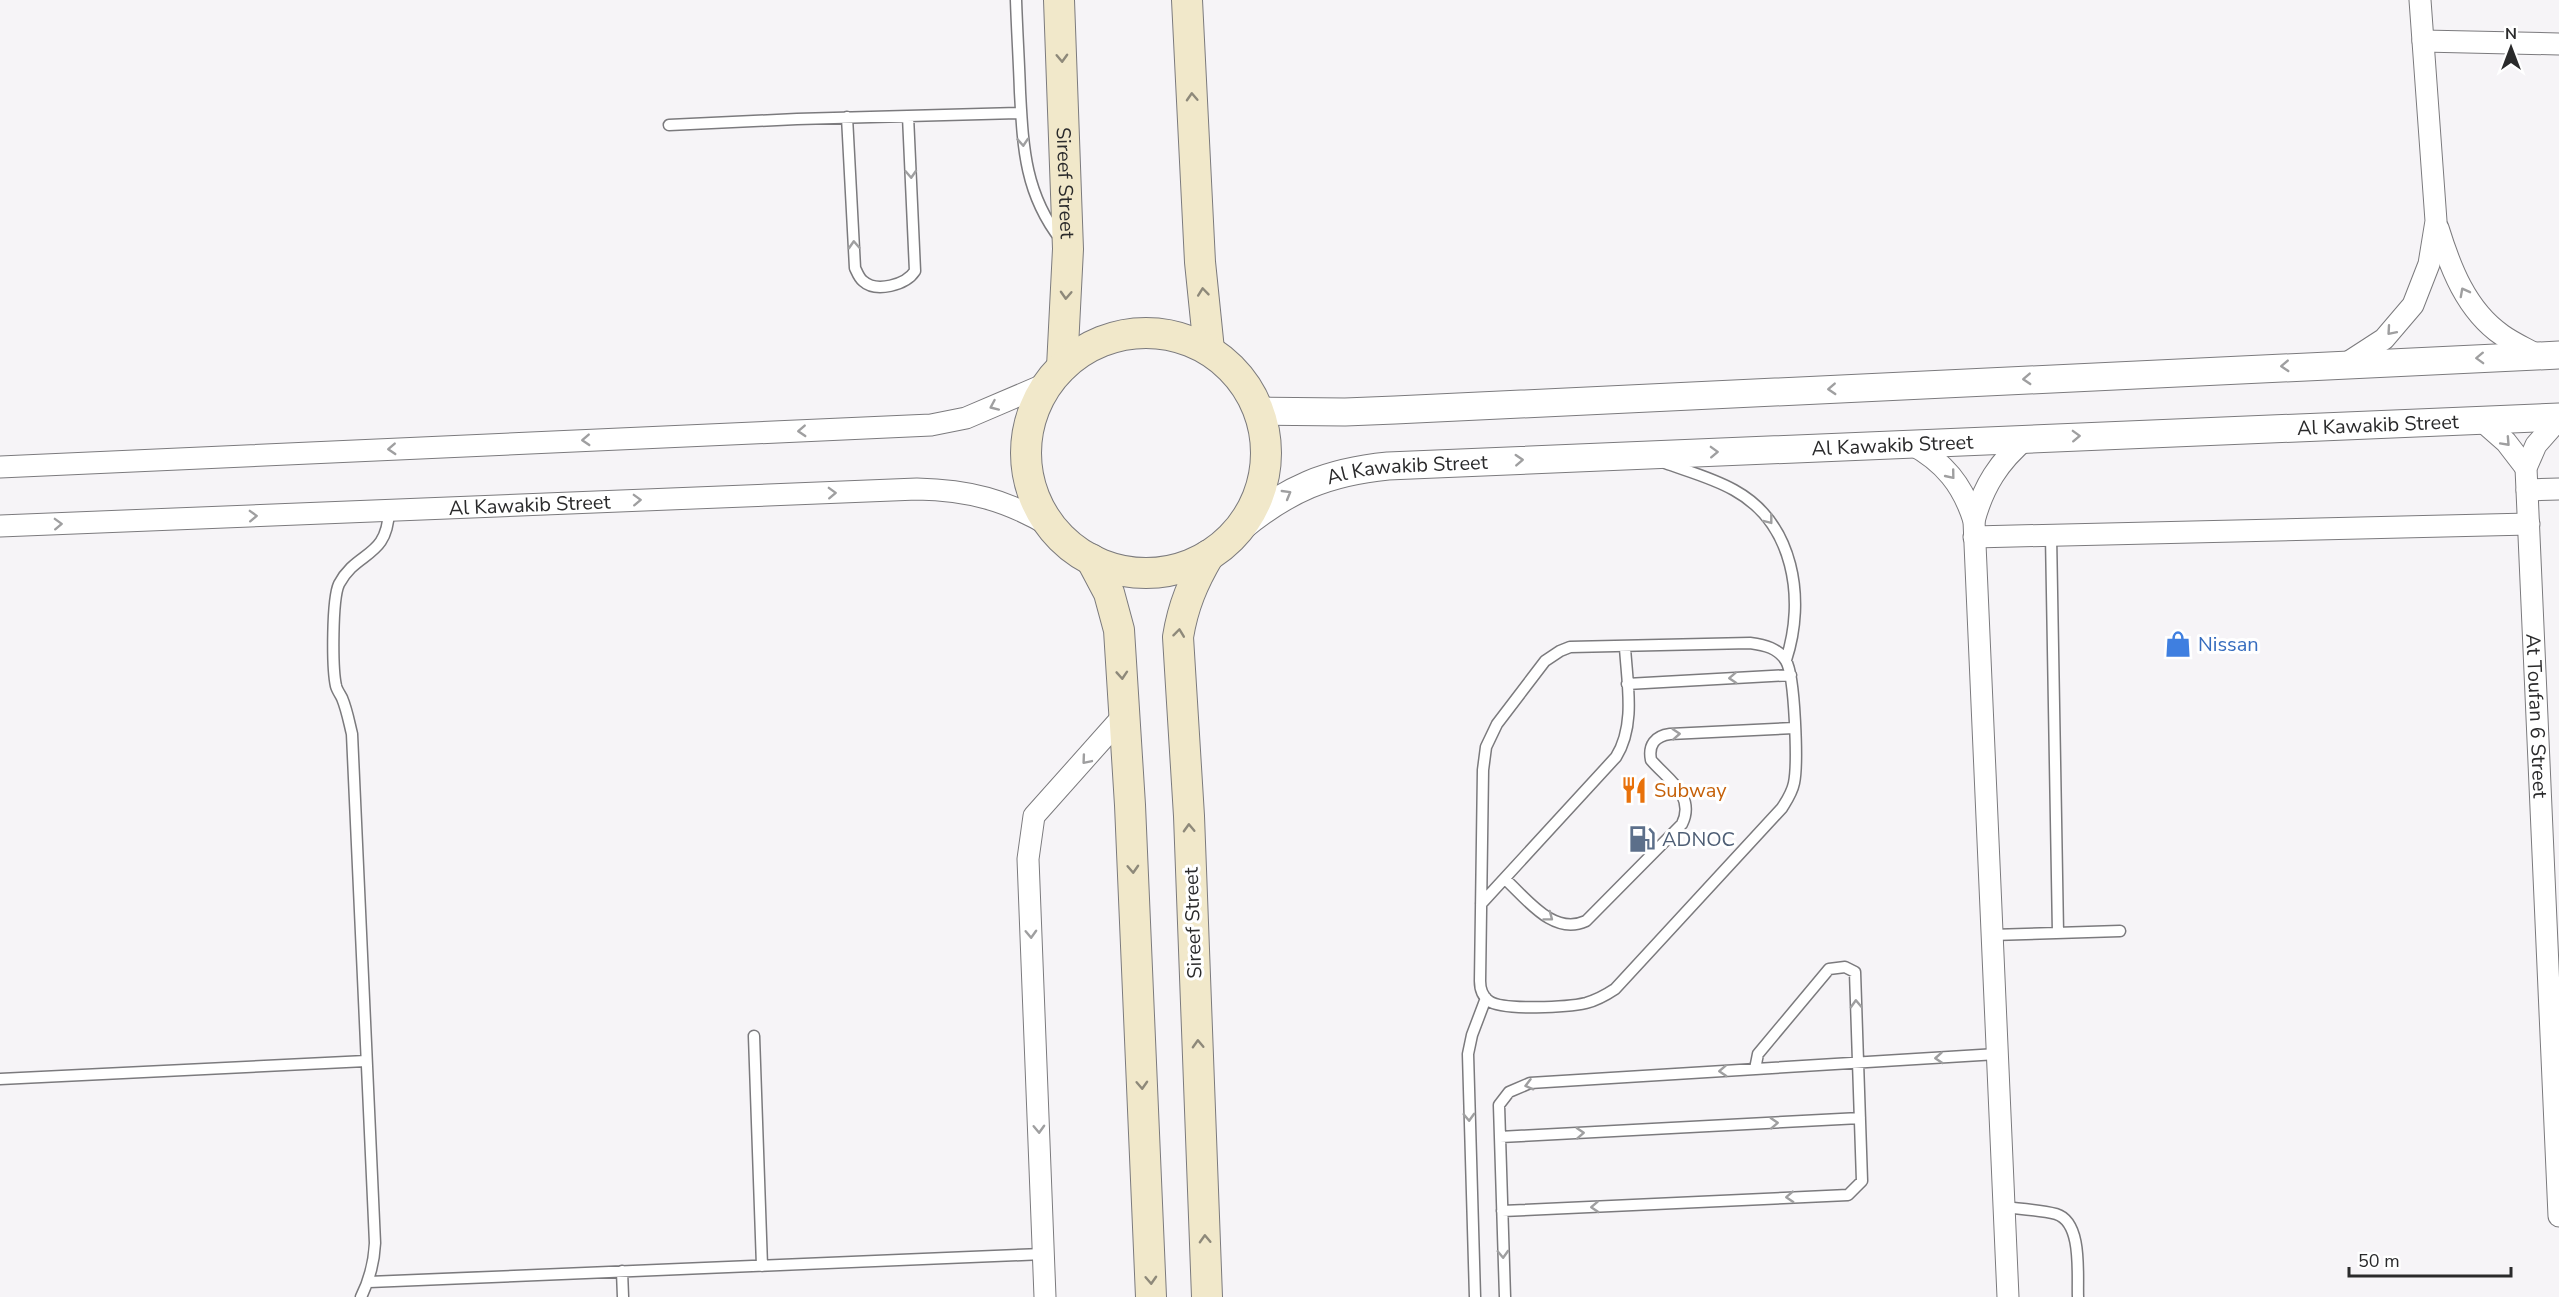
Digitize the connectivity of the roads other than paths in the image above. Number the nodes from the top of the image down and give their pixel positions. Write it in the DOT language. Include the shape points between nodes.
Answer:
graph roads {
  1 [pos="1016,0"];
  2 [pos="1059,0"];
  3 [pos="1187,0"];
  4 [pos="2420,0"];
  5 [pos="2423,41"];
  6 [pos="2559,44"];
  7 [pos="1021,113"];
  8 [pos="908,116"];
  9 [pos="847,117"];
  10 [pos="669,125"];
  11 [pos="2436,221"];
  12 [pos="1068,249"];
  13 [pos="1209,350"];
  14 [pos="2549,355"];
  15 [pos="2347,363"];
  16 [pos="1055,375"];
  17 [pos="1259,411"];
  18 [pos="2559,418"];
  19 [pos="2481,420"];
  20 [pos="2027,438"];
  21 [pos="1911,444"];
  22 [pos="1645,455"];
  23 [pos="0,467"];
  24 [pos="2526,468"];
  25 [pos="2559,489"];
  26 [pos="2527,490"];
  27 [pos="389,511"];
  28 [pos="2529,524"];
  29 [pos="0,526"];
  30 [pos="1050,526"];
  31 [pos="1240,528"];
  32 [pos="1974,529"];
  33 [pos="2051,535"];
  34 [pos="1209,555"];
  35 [pos="1091,559"];
  36 [pos="1625,647"];
  37 [pos="1786,660"];
  38 [pos="1791,675"];
  39 [pos="1627,684"];
  40 [pos="1124,715"];
  41 [pos="1794,728"];
  42 [pos="1504,879"];
  43 [pos="1481,904"];
  44 [pos="2120,931"];
  45 [pos="2058,933"];
  46 [pos="1992,935"];
  47 [pos="1486,998"];
  48 [pos="754,1036"];
  49 [pos="1997,1054"];
  50 [pos="366,1061"];
  51 [pos="1858,1063"];
  52 [pos="1755,1069"];
  53 [pos="0,1079"];
  54 [pos="1860,1118"];
  55 [pos="1500,1137"];
  56 [pos="2558,1192"];
  57 [pos="2004,1207"];
  58 [pos="1502,1211"];
  59 [pos="2559,1216"];
  60 [pos="1044,1254"];
  61 [pos="762,1266"];
  62 [pos="622,1271"];
  63 [pos="369,1282"];
  64 [pos="1208,1292"];
  65 [pos="361,1297"];
  66 [pos="623,1297"];
  67 [pos="1045,1297"];
  68 [pos="1151,1297"];
  69 [pos="1475,1297"];
  70 [pos="1505,1297"];
  71 [pos="2008,1297"];
  72 [pos="2078,1297"];
  1 -- 7 [label="lane"];
  2 -- 12 [label="main road, Sireef Street, one-way"];
  13 -- 3 [label="main road, one-way" via="1200,262"];
  4 -- 5 [label="street"];
  5 -- 6 [label="street"];
  5 -- 11 [label="street"];
  7 -- 8 [label="lane"];
  7 -- 12 [label="lane, one-way" via="1023,150 1034,192 1043,213"];
  8 -- 9 [label="lane"];
  8 -- 9 [label="lane, one-way" via="915,271 901,284 871,286 861,280 855,268"];
  9 -- 10 [label="lane"];
  14 -- 11 [label="street, one-way" via="2501,335 2470,303 2450,265"];
  11 -- 15 [label="street, one-way" via="2429,264 2413,305 2384,339"];
  12 -- 16 [label="main road, Sireef Street, one-way"];
  13 -- 16 [label="main road" via="1180,337 1149,333 1117,336 1088,348"];
  13 -- 17 [label="main road" via="1230,366"];
  14 -- 15 [label="street, one-way"];
  15 -- 17 [label="street, one-way" via="1365,412"];
  16 -- 23 [label="street, one-way" via="966,418 931,425"];
  16 -- 30 [label="main road" via="1035,405 1026,455 1037,504"];
  17 -- 31 [label="main road" via="1266,441 1265,473 1256,502"];
  18 -- 19 [label="street, Al Kawakib Street"];
  18 -- 24 [label="street, At Toufan 6 Street" via="2536,445"];
  20 -- 19 [label="street, Al Kawakib Street, one-way"];
  19 -- 24 [label="street, one-way" via="2506,442"];
  20 -- 21 [label="street, Al Kawakib Street"];
  20 -- 32 [label="street" via="1992,475 1981,497"];
  22 -- 21 [label="street, Al Kawakib Street, one-way"];
  21 -- 32 [label="street, one-way" via="1940,462 1952,475 1962,489"];
  31 -- 22 [label="street, Al Kawakib Street, one-way" via="1293,490 1356,469"];
  22 -- 37 [label="lane, one-way" via="1733,489 1772,522 1785,544 1792,569 1793,620"];
  24 -- 26 [label="street, At Toufan 6 Street"];
  25 -- 26 [label="street"];
  26 -- 28 [label="street, At Toufan 6 Street"];
  29 -- 27 [label="street, Al Kawakib Street, one-way"];
  27 -- 30 [label="street, Al Kawakib Street, one-way" via="917,489 973,494 1026,512"];
  27 -- 50 [label="lane" via="384,538 376,550 347,573 333,609 336,687 352,734"];
  28 -- 33 [label="street"];
  28 -- 56 [label="street, At Toufan 6 Street"];
  30 -- 35 [label="main road"];
  31 -- 34 [label="main road"];
  32 -- 33 [label="street"];
  32 -- 46 [label="street"];
  33 -- 45 [label="lane"];
  34 -- 35 [label="main road" via="1163,572 1114,568"];
  64 -- 34 [label="main road, Sireef Street, one-way" via="1178,637 1193,581"];
  35 -- 40 [label="main road, one-way" via="1115,611"];
  36 -- 37 [label="lane" via="1750,644 1774,649"];
  36 -- 39 [label="lane"];
  36 -- 43 [label="lane" via="1570,647 1551,656 1490,735 1483,770"];
  37 -- 38 [label="lane"];
  38 -- 39 [label="lane, one-way"];
  38 -- 41 [label="lane"];
  39 -- 42 [label="lane" via="1628,726 1616,757"];
  40 -- 60 [label="street, one-way" via="1034,816 1028,859"];
  40 -- 68 [label="main road, one-way"];
  42 -- 41 [label="lane, one-way" via="1553,922 1572,925 1586,921 1686,816 1682,793 1651,760 1651,745 1656,739 1670,734"];
  41 -- 47 [label="lane" via="1795,773 1787,800 1777,815 1615,989 1596,1000 1574,1005 1503,1006"];
  42 -- 43 [label="lane"];
  43 -- 47 [label="lane" via="1480,987"];
  44 -- 45 [label="lane"];
  45 -- 46 [label="lane"];
  46 -- 49 [label="street"];
  47 -- 69 [label="lane, one-way" via="1472,1035 1468,1073"];
  48 -- 61 [label="lane"];
  49 -- 51 [label="lane, one-way"];
  49 -- 57 [label="street"];
  50 -- 53 [label="lane"];
  50 -- 63 [label="lane" via="375,1244"];
  51 -- 52 [label="lane"];
  51 -- 52 [label="lane, one-way" via="1855,972 1845,967 1829,969 1758,1054"];
  51 -- 54 [label="lane"];
  52 -- 55 [label="lane, one-way" via="1530,1083 1509,1092 1499,1105"];
  55 -- 54 [label="lane, one-way"];
  54 -- 58 [label="lane, one-way" via="1862,1181 1848,1195"];
  55 -- 58 [label="lane"];
  56 -- 59 [label="street, At Toufan 6 Street"];
  57 -- 71 [label="street"];
  57 -- 72 [label="lane" via="2059,1215 2069,1224 2077,1241"];
  58 -- 70 [label="lane, one-way"];
  60 -- 61 [label="lane"];
  60 -- 67 [label="street"];
  61 -- 62 [label="lane"];
  62 -- 63 [label="lane"];
  62 -- 66 [label="lane"];
  63 -- 65 [label="lane"];
}
